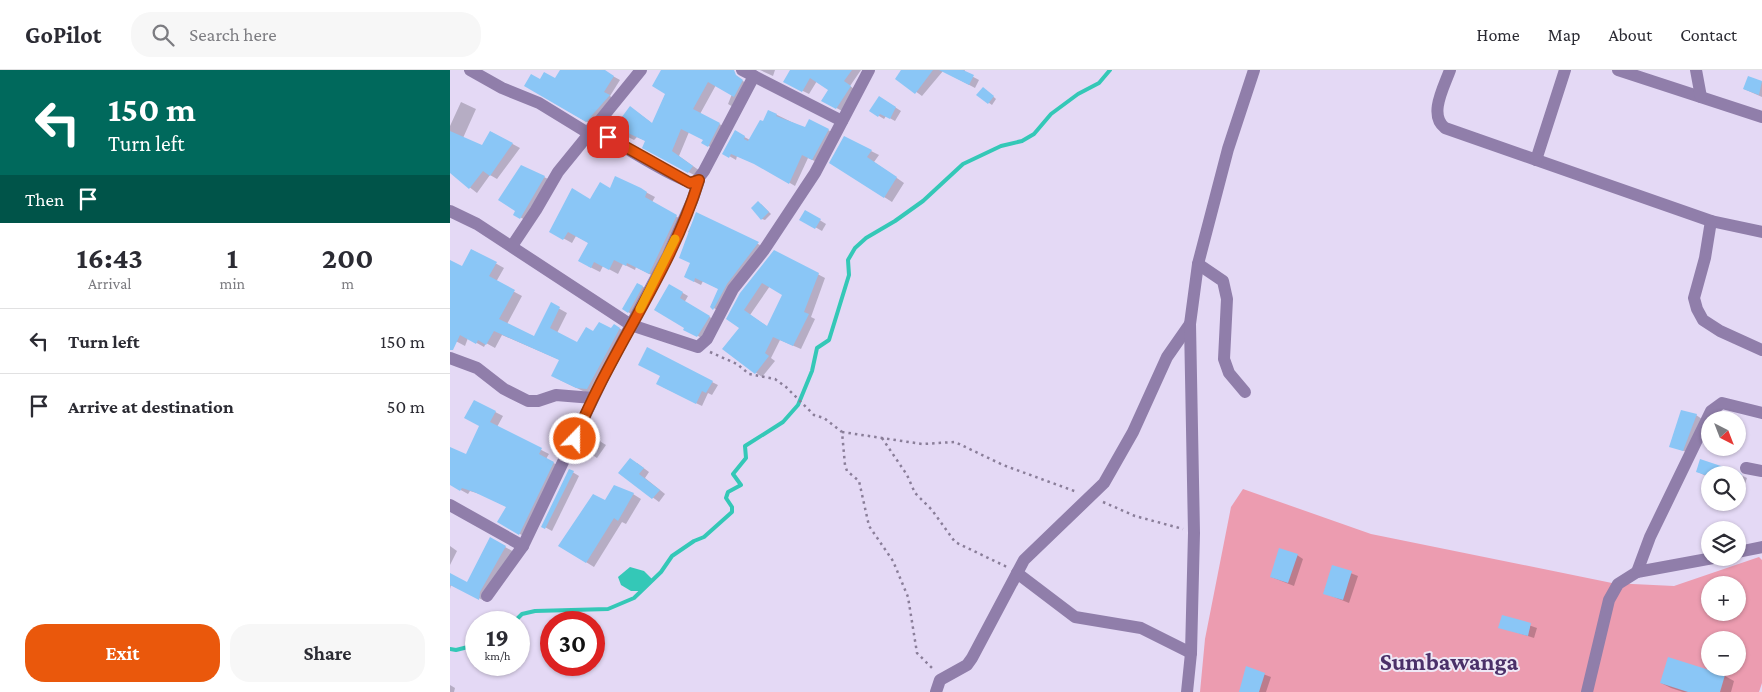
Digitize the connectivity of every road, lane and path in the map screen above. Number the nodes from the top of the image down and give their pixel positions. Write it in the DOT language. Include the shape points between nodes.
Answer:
graph roads {
  1 [pos="470,70"];
  2 [pos="640,70"];
  3 [pos="742,70"];
  4 [pos="770,70"];
  5 [pos="869,70"];
  6 [pos="1254,70"];
  7 [pos="1450,70"];
  8 [pos="1565,70"];
  9 [pos="1618,70"];
  10 [pos="1696,70"];
  11 [pos="758,78"];
  12 [pos="1702,97"];
  13 [pos="1762,117"];
  14 [pos="842,121"];
  15 [pos="590,130"];
  16 [pos="1536,160"];
  17 [pos="699,180"];
  18 [pos="450,211"];
  19 [pos="1711,221"];
  20 [pos="1762,232"];
  21 [pos="512,246"];
  22 [pos="1198,264"];
  23 [pos="1190,324"];
  24 [pos="631,325"];
  25 [pos="698,347"];
  26 [pos="1762,350"];
  27 [pos="450,358"];
  28 [pos="1245,392"];
  29 [pos="594,398"];
  30 [pos="1762,413"];
  31 [pos="842,432"];
  32 [pos="882,438"];
  33 [pos="1746,468"];
  34 [pos="1762,470"];
  35 [pos="1090,497"];
  36 [pos="450,505"];
  37 [pos="1194,533"];
  38 [pos="523,546"];
  39 [pos="1762,547"];
  40 [pos="1746,550"];
  41 [pos="1701,560"];
  42 [pos="1017,572"];
  43 [pos="1637,572"];
  44 [pos="487,596"];
  45 [pos="1191,653"];
  46 [pos="940,683"];
  47 [pos="1187,692"];
  48 [pos="1587,692"];
  1 -- 15 [label="street"];
  2 -- 15 [label="street"];
  3 -- 11 [label="street"];
  4 -- 11 [label="street"];
  5 -- 14 [label="street"];
  6 -- 22 [label="street" via="1228,149"];
  7 -- 16 [label="street" via="1436,114 1440,124 1450,131"];
  8 -- 16 [label="street"];
  9 -- 12 [label="street"];
  10 -- 12 [label="street"];
  11 -- 14 [label="street"];
  11 -- 17 [label="street"];
  12 -- 13 [label="street"];
  14 -- 25 [label="street" via="792,210 734,289 711,333"];
  15 -- 17 [label="street" via="690,183"];
  15 -- 21 [label="street" via="558,172"];
  16 -- 19 [label="street"];
  17 -- 24 [label="street" via="668,255"];
  18 -- 21 [label="street"];
  19 -- 20 [label="street"];
  19 -- 26 [label="street" via="1694,298 1696,309 1703,320 1720,331"];
  21 -- 24 [label="street"];
  22 -- 23 [label="street"];
  22 -- 28 [label="street" via="1223,281 1227,299 1224,359 1229,373"];
  23 -- 35 [label="street" via="1167,357 1133,432 1104,483"];
  23 -- 37 [label="street"];
  24 -- 25 [label="street"];
  24 -- 29 [label="street"];
  25 -- 31 [label="path" via="737,364 750,374 775,379 803,405"];
  27 -- 29 [label="street" via="477,368 504,389 528,401 556,395"];
  29 -- 38 [label="street"];
  30 -- 43 [label="street" via="1722,403 1711,410 1650,537"];
  31 -- 32 [label="path"];
  31 -- 46 [label="path" via="844,465 859,481 868,526 893,561 905,589 917,653"];
  32 -- 35 [label="path" via="922,444 955,442 1002,465"];
  32 -- 42 [label="path" via="915,493 955,542"];
  33 -- 34 [label="street"];
  35 -- 37 [label="path" via="1135,516"];
  35 -- 42 [label="street" via="1036,546"];
  36 -- 38 [label="street"];
  37 -- 45 [label="street"];
  38 -- 44 [label="street"];
  39 -- 40 [label="street"];
  41 -- 43 [label="street"];
  42 -- 45 [label="street" via="1075,618 1141,628"];
  42 -- 46 [label="street" via="972,658"];
  43 -- 48 [label="street" via="1618,584 1609,600"];
  45 -- 47 [label="street"];
}
